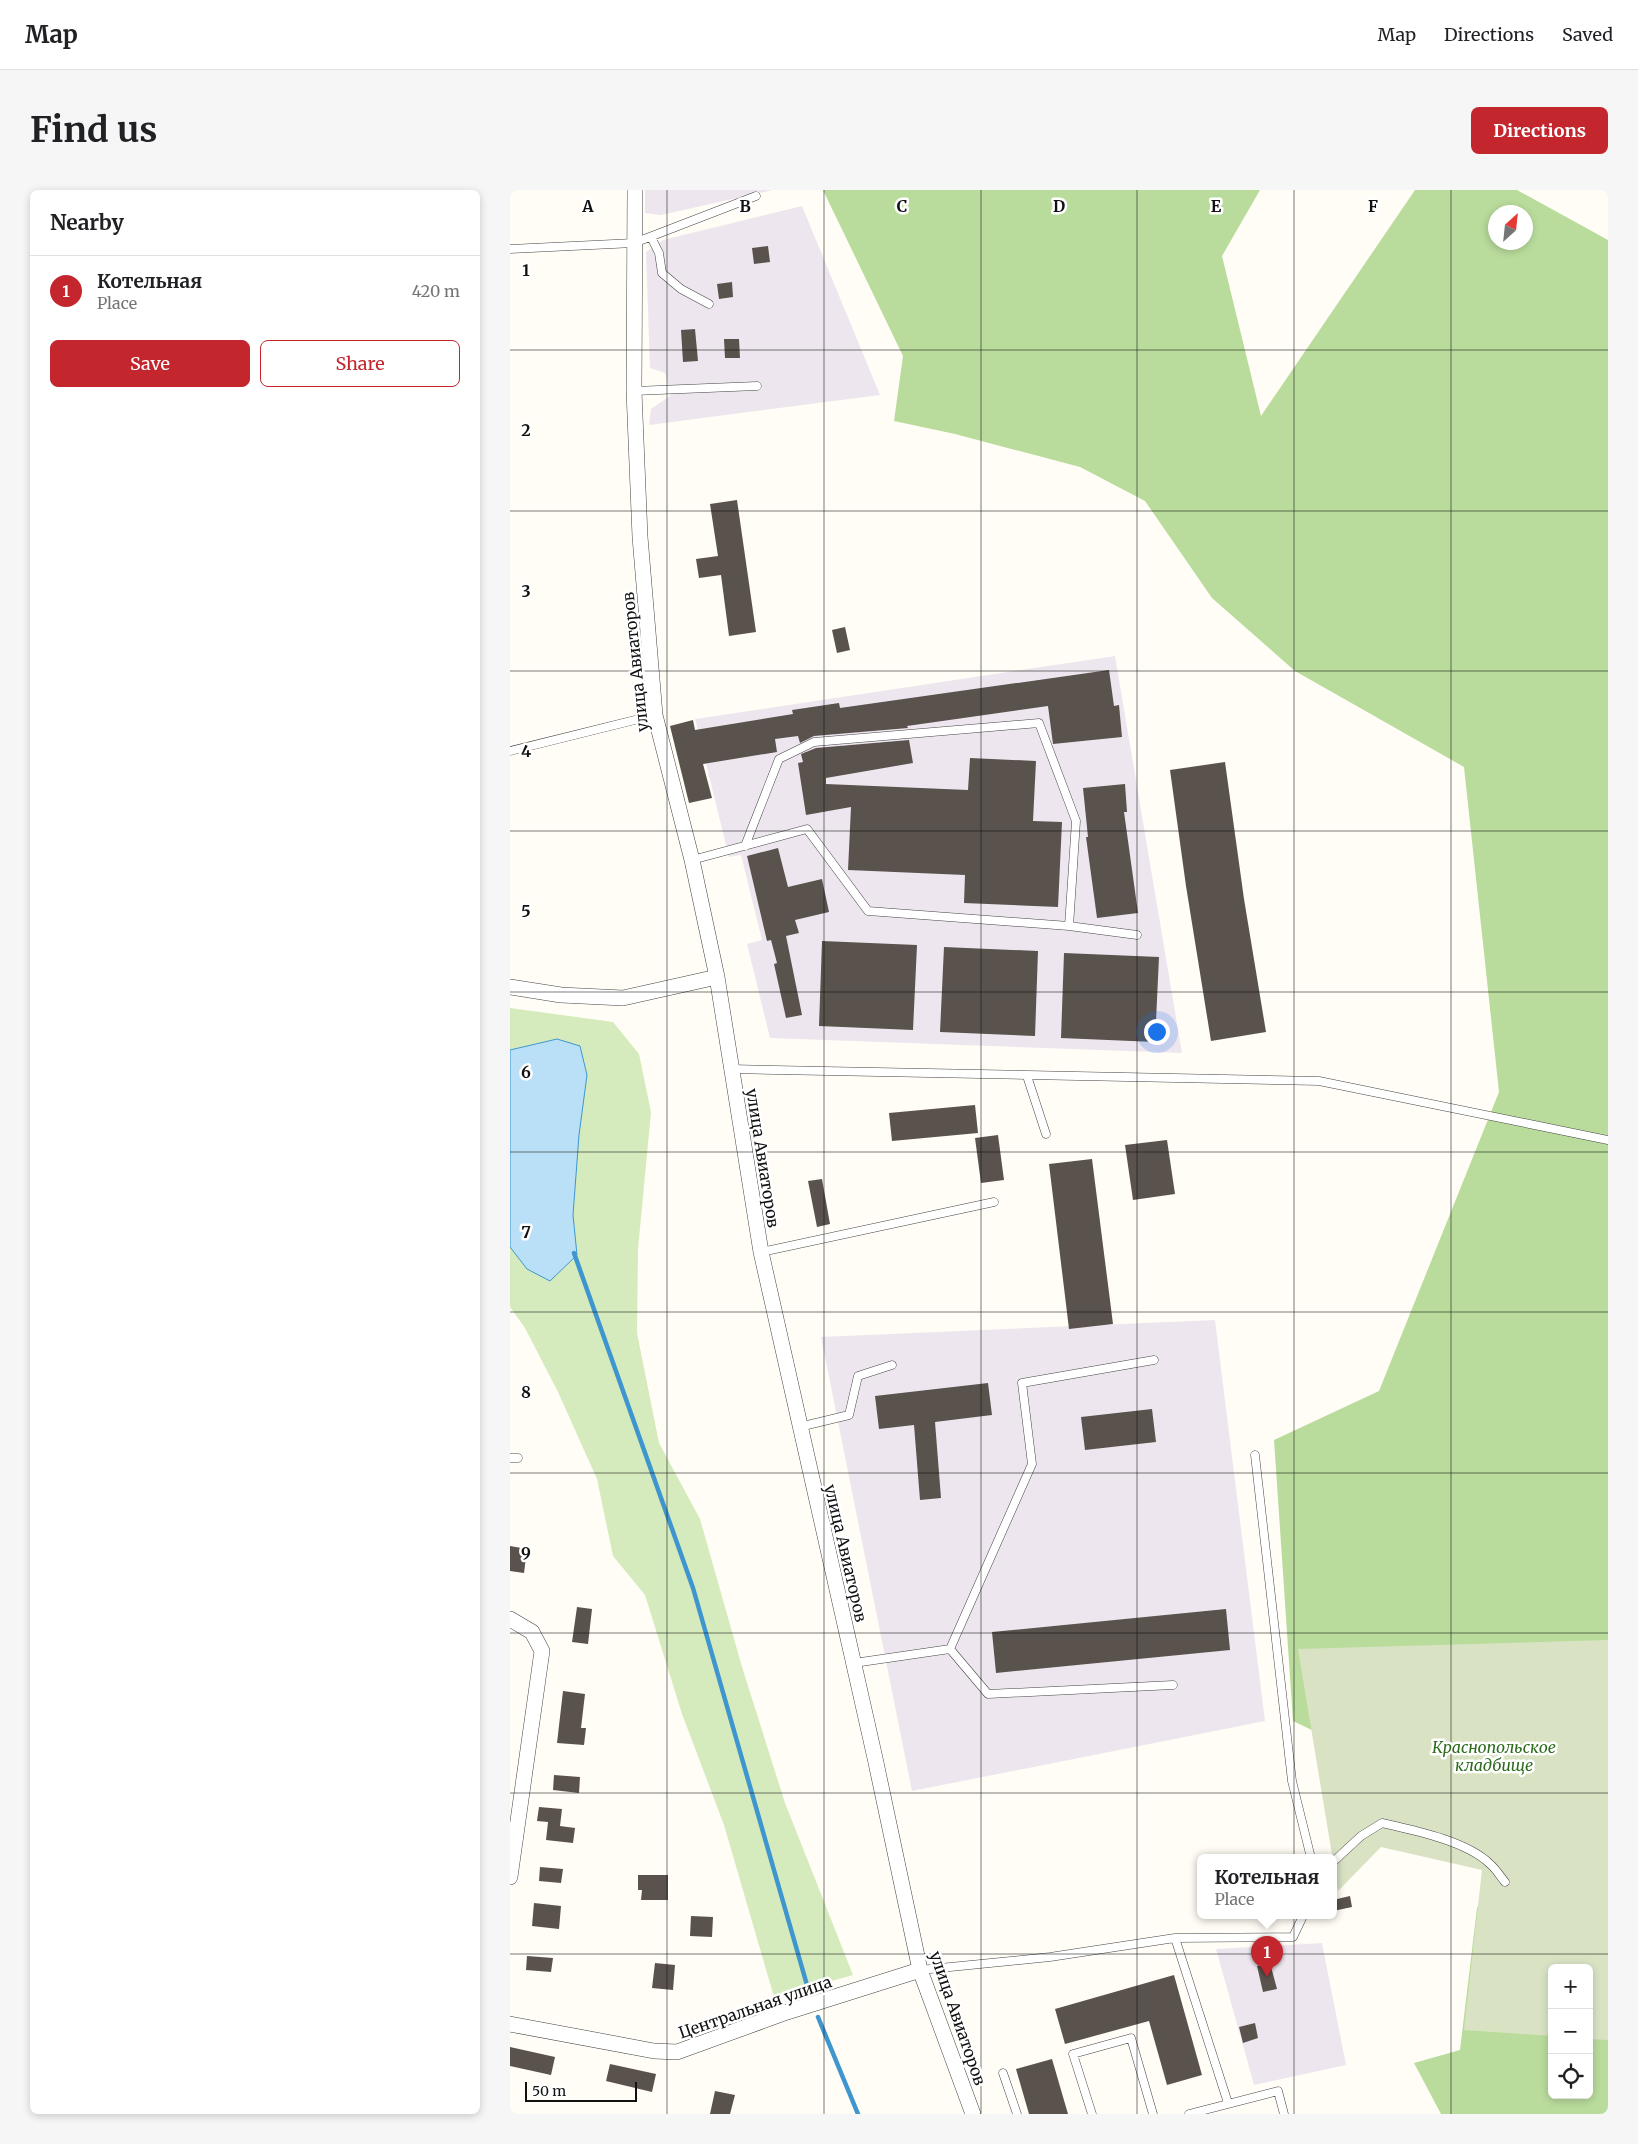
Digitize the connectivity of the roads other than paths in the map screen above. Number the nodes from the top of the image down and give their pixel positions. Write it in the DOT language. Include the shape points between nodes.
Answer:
graph roads {
  1 [pos="635,190"];
  2 [pos="756,196"];
  3 [pos="651,237"];
  4 [pos="634,243"];
  5 [pos="510,249"];
  6 [pos="709,304"];
  7 [pos="757,386"];
  8 [pos="634,391"];
  9 [pos="655,715"];
  10 [pos="510,751"];
  11 [pos="745,846"];
  12 [pos="692,860"];
  13 [pos="1069,926"];
  14 [pos="1137,935"];
  15 [pos="717,977"];
  16 [pos="510,988"];
  17 [pos="731,1069"];
  18 [pos="1027,1076"];
  19 [pos="1046,1134"];
  20 [pos="1608,1140"];
  21 [pos="994,1202"];
  22 [pos="761,1252"];
  23 [pos="1154,1360"];
  24 [pos="892,1365"];
  25 [pos="799,1427"];
  26 [pos="1255,1455"];
  27 [pos="510,1619"];
  28 [pos="950,1649"];
  29 [pos="854,1663"];
  30 [pos="1173,1685"];
  31 [pos="1310,1854"];
  32 [pos="1337,1858"];
  33 [pos="510,1877"];
  34 [pos="1505,1882"];
  35 [pos="1302,1919"];
  36 [pos="1175,1938"];
  37 [pos="920,1970"];
  38 [pos="510,2024"];
  39 [pos="1003,2073"];
  40 [pos="1228,2103"];
  41 [pos="973,2114"];
  42 [pos="1017,2114"];
  43 [pos="1092,2114"];
  44 [pos="1153,2114"];
  45 [pos="1189,2114"];
  46 [pos="1284,2114"];
  1 -- 4 [label="street, улица Авиаторов"];
  2 -- 3 [label="lane"];
  3 -- 4 [label="lane"];
  3 -- 6 [label="lane" via="659,253 662,273 681,289"];
  4 -- 5 [label="lane"];
  4 -- 8 [label="street, улица Авиаторов"];
  7 -- 8 [label="lane"];
  8 -- 9 [label="street, улица Авиаторов" via="640,538"];
  9 -- 10 [label="lane"];
  9 -- 12 [label="street, улица Авиаторов"];
  11 -- 12 [label="lane"];
  11 -- 13 [label="lane" via="807,830 868,911"];
  11 -- 13 [label="lane" via="779,759 814,742 1040,723 1076,821"];
  12 -- 15 [label="street, улица Авиаторов"];
  13 -- 14 [label="lane"];
  15 -- 16 [label="street" via="623,998"];
  15 -- 17 [label="street, улица Авиаторов"];
  17 -- 18 [label="lane"];
  17 -- 22 [label="street, улица Авиаторов"];
  18 -- 19 [label="lane"];
  18 -- 20 [label="lane" via="1319,1082"];
  21 -- 22 [label="lane"];
  22 -- 25 [label="street, улица Авиаторов"];
  23 -- 28 [label="lane" via="1022,1383 1032,1464"];
  24 -- 25 [label="lane" via="858,1376 849,1415"];
  25 -- 29 [label="street, улица Авиаторов"];
  26 -- 31 [label="lane" via="1292,1781"];
  27 -- 33 [label="street" via="532,1632 542,1651"];
  28 -- 29 [label="lane"];
  28 -- 30 [label="lane" via="988,1694"];
  29 -- 37 [label="street, улица Авиаторов"];
  32 -- 34 [label="lane" via="1361,1836 1382,1823 1434,1835 1475,1854 1490,1864"];
  35 -- 36 [label="lane" via="1293,1937"];
  36 -- 37 [label="lane" via="1050,1957"];
  36 -- 40 [label="lane"];
  37 -- 38 [label="street, Центральная улица" via="787,2012 677,2052 654,2051"];
  37 -- 41 [label="street, улица Авиаторов"];
  39 -- 42 [label="lane"];
  40 -- 45 [label="lane"];
  40 -- 46 [label="lane" via="1278,2091"];
  43 -- 44 [label="lane" via="1073,2054 1131,2038"];
}
